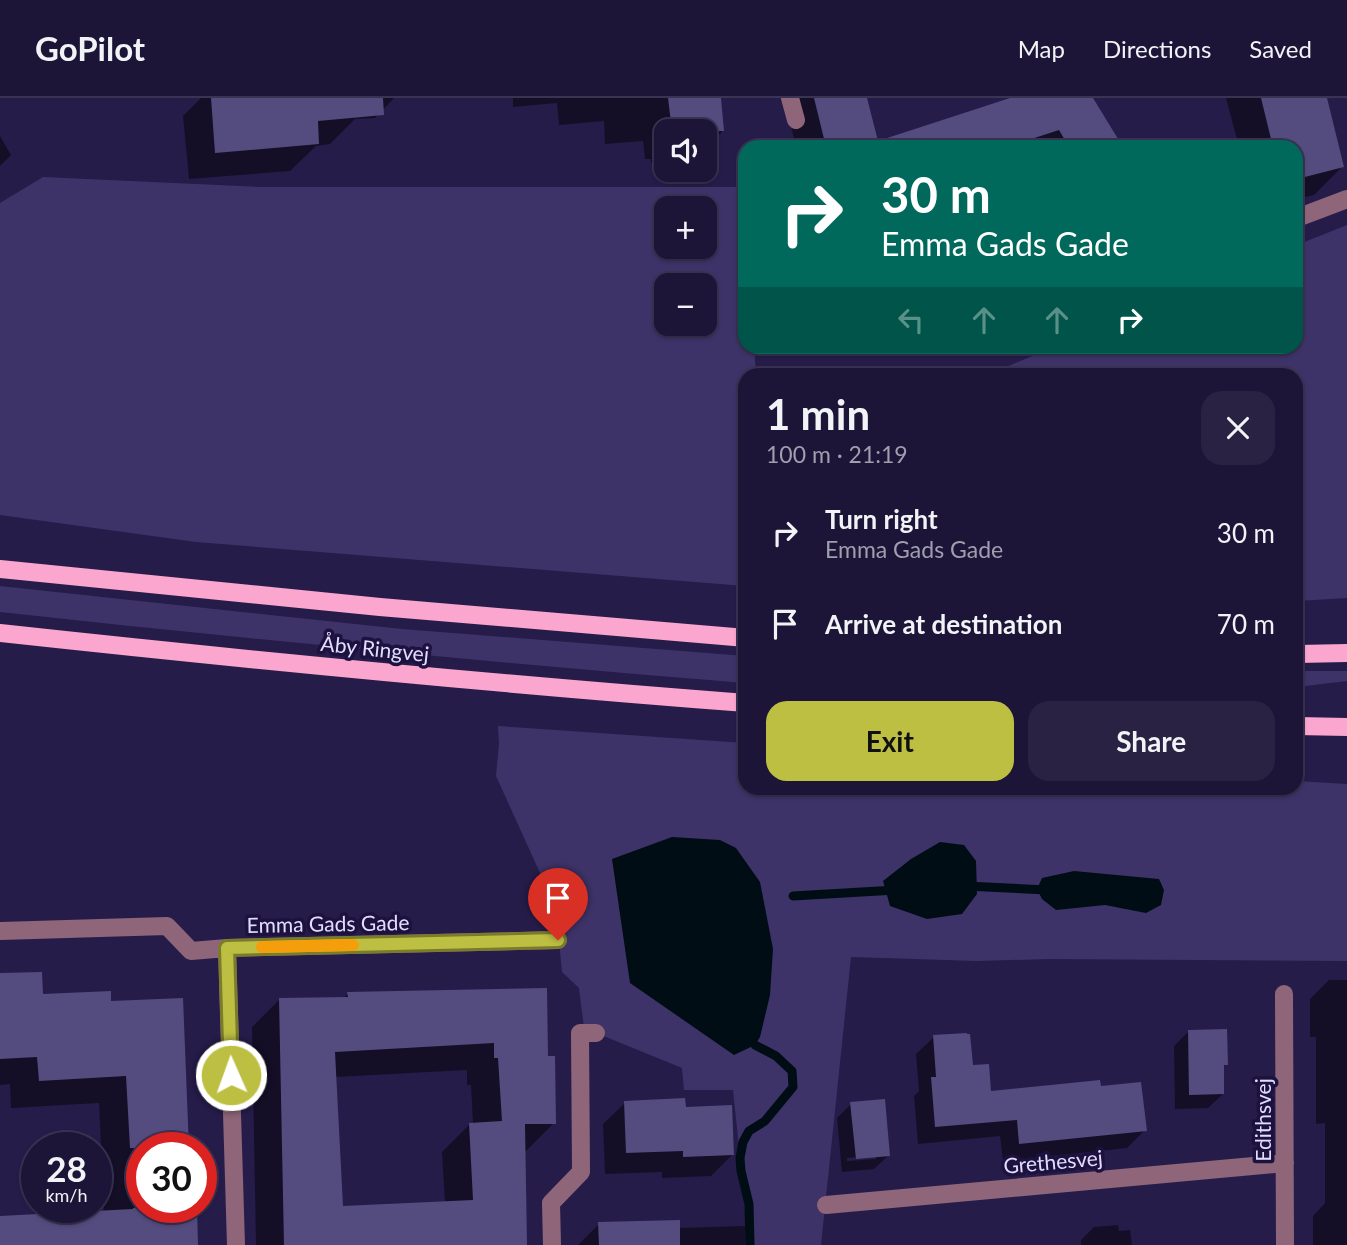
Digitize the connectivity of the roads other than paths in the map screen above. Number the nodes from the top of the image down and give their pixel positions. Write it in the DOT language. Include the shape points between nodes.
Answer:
graph roads {
  1 [pos="790,98"];
  2 [pos="796,120"];
  3 [pos="1347,199"];
  4 [pos="1303,216"];
  5 [pos="0,569"];
  6 [pos="0,633"];
  7 [pos="738,637"];
  8 [pos="1303,653"];
  9 [pos="1347,653"];
  10 [pos="738,702"];
  11 [pos="1303,726"];
  12 [pos="1347,727"];
  13 [pos="0,931"];
  14 [pos="558,940"];
  15 [pos="227,948"];
  16 [pos="1284,994"];
  17 [pos="596,1033"];
  18 [pos="1285,1163"];
  19 [pos="826,1205"];
  20 [pos="236,1245"];
  21 [pos="552,1245"];
  22 [pos="1285,1245"];
  1 -- 2 [label="street"];
  3 -- 4 [label="street"];
  5 -- 7 [label="main road, Åby Ringvej"];
  6 -- 10 [label="main road, Åby Ringvej"];
  8 -- 9 [label="main road"];
  11 -- 12 [label="main road"];
  13 -- 15 [label="street" via="167,926 191,951"];
  14 -- 15 [label="street, Emma Gads Gade"];
  15 -- 20 [label="street, Emma Gads Gade"];
  16 -- 18 [label="street, Edithsvej"];
  17 -- 21 [label="street" via="580,1033 580,1172 551,1203"];
  18 -- 19 [label="street, Grethesvej"];
  18 -- 22 [label="street, Edithsvej"];
}
